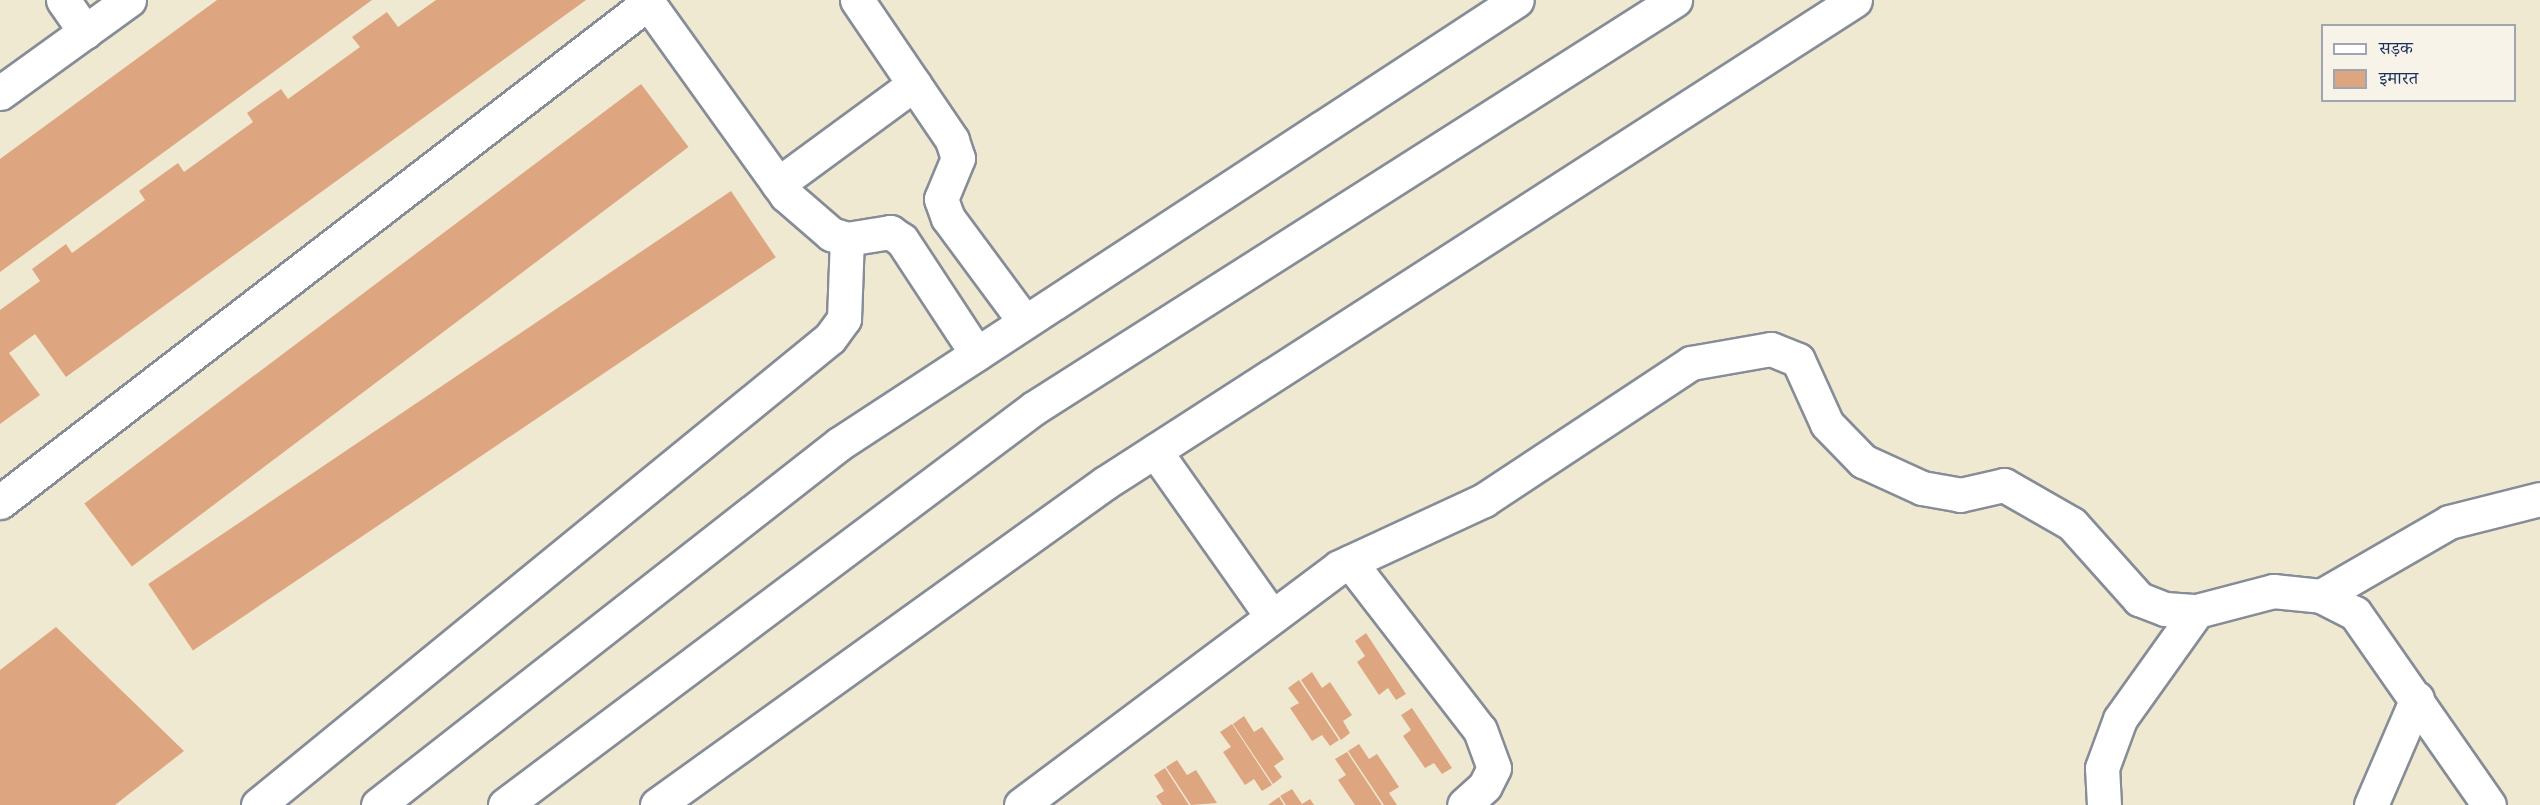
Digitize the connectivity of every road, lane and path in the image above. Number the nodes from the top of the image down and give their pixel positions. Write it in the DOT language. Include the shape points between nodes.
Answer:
graph roads {
  1 [pos="63,0"];
  2 [pos="129,0"];
  3 [pos="857,0"];
  4 [pos="1517,0"];
  5 [pos="1675,0"];
  6 [pos="1855,0"];
  7 [pos="647,2"];
  8 [pos="85,32"];
  9 [pos="914,84"];
  10 [pos="0,93"];
  11 [pos="778,184"];
  12 [pos="847,239"];
  13 [pos="1025,322"];
  14 [pos="976,354"];
  15 [pos="1155,451"];
  16 [pos="2540,499"];
  17 [pos="0,502"];
  18 [pos="1350,562"];
  19 [pos="2321,596"];
  20 [pos="2197,611"];
  21 [pos="1272,617"];
  22 [pos="2417,698"];
  23 [pos="258,805"];
  24 [pos="378,805"];
  25 [pos="505,805"];
  26 [pos="657,805"];
  27 [pos="1022,805"];
  28 [pos="1464,805"];
  29 [pos="2104,805"];
  30 [pos="2371,805"];
  31 [pos="2489,805"];
  1 -- 8 [label="street"];
  2 -- 8 [label="street"];
  3 -- 9 [label="street"];
  4 -- 13 [label="street"];
  5 -- 25 [label="street" via="1034,408"];
  6 -- 15 [label="street"];
  7 -- 11 [label="street"];
  7 -- 17 [label="street"];
  8 -- 10 [label="street"];
  9 -- 11 [label="street"];
  9 -- 13 [label="street" via="958,158 941,198 948,218"];
  11 -- 12 [label="street" via="813,224"];
  12 -- 14 [label="street" via="890,232 902,240"];
  12 -- 23 [label="street" via="844,319 830,338"];
  13 -- 14 [label="street"];
  14 -- 24 [label="street" via="839,444"];
  15 -- 21 [label="street"];
  15 -- 26 [label="street"];
  16 -- 19 [label="street" via="2450,522"];
  18 -- 20 [label="street" via="1484,500 1691,363 1771,349 1798,360 1827,424 1863,461 1922,488 1960,495 2004,485 2072,525 2139,599 2165,609"];
  18 -- 21 [label="street"];
  18 -- 28 [label="street" via="1480,730 1494,768 1485,786"];
  19 -- 20 [label="street" via="2273,591"];
  19 -- 22 [label="street" via="2355,613"];
  20 -- 29 [label="street" via="2120,719 2102,768"];
  21 -- 27 [label="street"];
  22 -- 30 [label="street"];
  22 -- 31 [label="street"];
}
